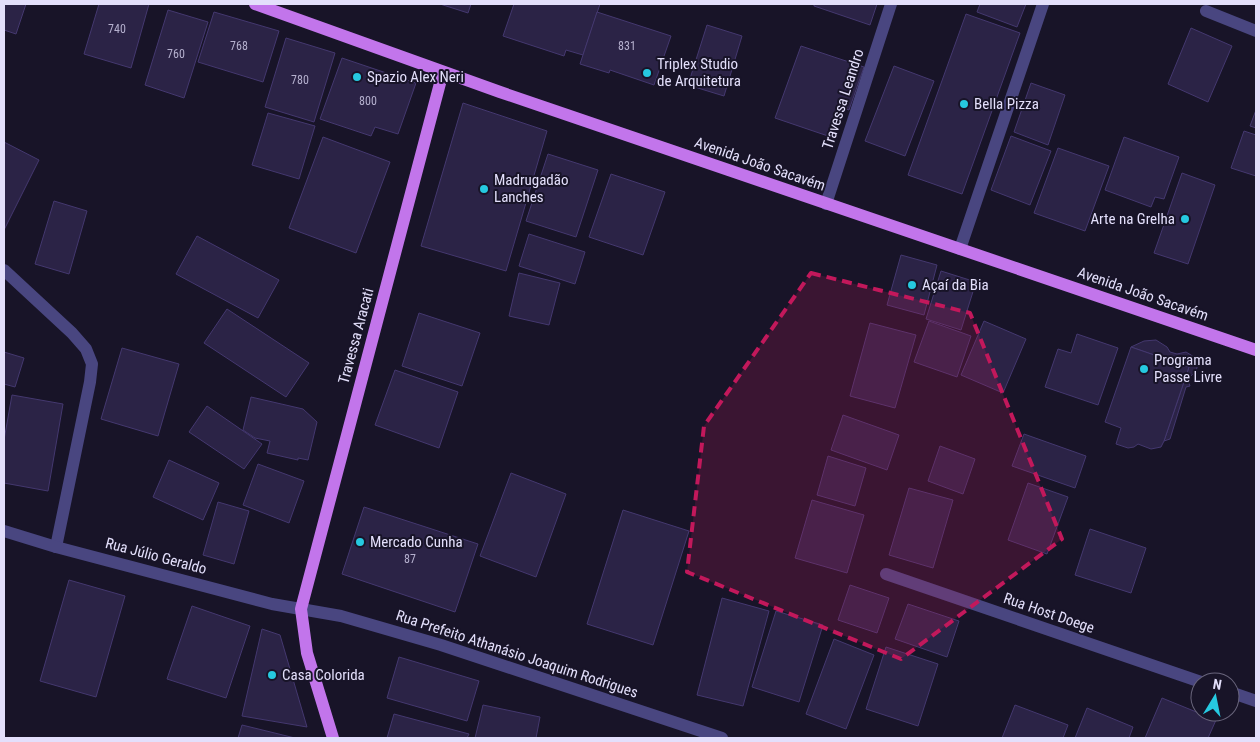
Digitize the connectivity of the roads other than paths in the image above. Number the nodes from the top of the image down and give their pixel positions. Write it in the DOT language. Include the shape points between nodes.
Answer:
graph roads {
  1 [pos="255,4"];
  2 [pos="891,4"];
  3 [pos="1043,4"];
  4 [pos="1206,11"];
  5 [pos="1256,31"];
  6 [pos="443,72"];
  7 [pos="826,204"];
  8 [pos="960,249"];
  9 [pos="4,270"];
  10 [pos="1256,350"];
  11 [pos="4,531"];
  12 [pos="56,547"];
  13 [pos="886,574"];
  14 [pos="301,609"];
  15 [pos="1190,678"];
  16 [pos="1240,695"];
  17 [pos="1256,701"];
  18 [pos="333,738"];
  19 [pos="722,738"];
  1 -- 6 [label="main road, Avenida João Sacavém"];
  2 -- 7 [label="street, Travessa Leandro"];
  3 -- 8 [label="street"];
  4 -- 5 [label="street"];
  6 -- 7 [label="main road, Avenida João Sacavém"];
  6 -- 14 [label="main road, Travessa Aracati"];
  7 -- 8 [label="main road, Avenida João Sacavém"];
  8 -- 10 [label="main road, Avenida João Sacavém"];
  9 -- 12 [label="street" via="72,333 86,349 92,364"];
  11 -- 12 [label="street, Rua Júlio Geraldo"];
  12 -- 14 [label="street, Rua Júlio Geraldo"];
  13 -- 15 [label="street, Rua Host Doege"];
  14 -- 18 [label="main road" via="306,654"];
  14 -- 19 [label="street, Rua Prefeito Athanásio Joaquim Rodrigues" via="341,616 441,645"];
  16 -- 17 [label="street"];
}
